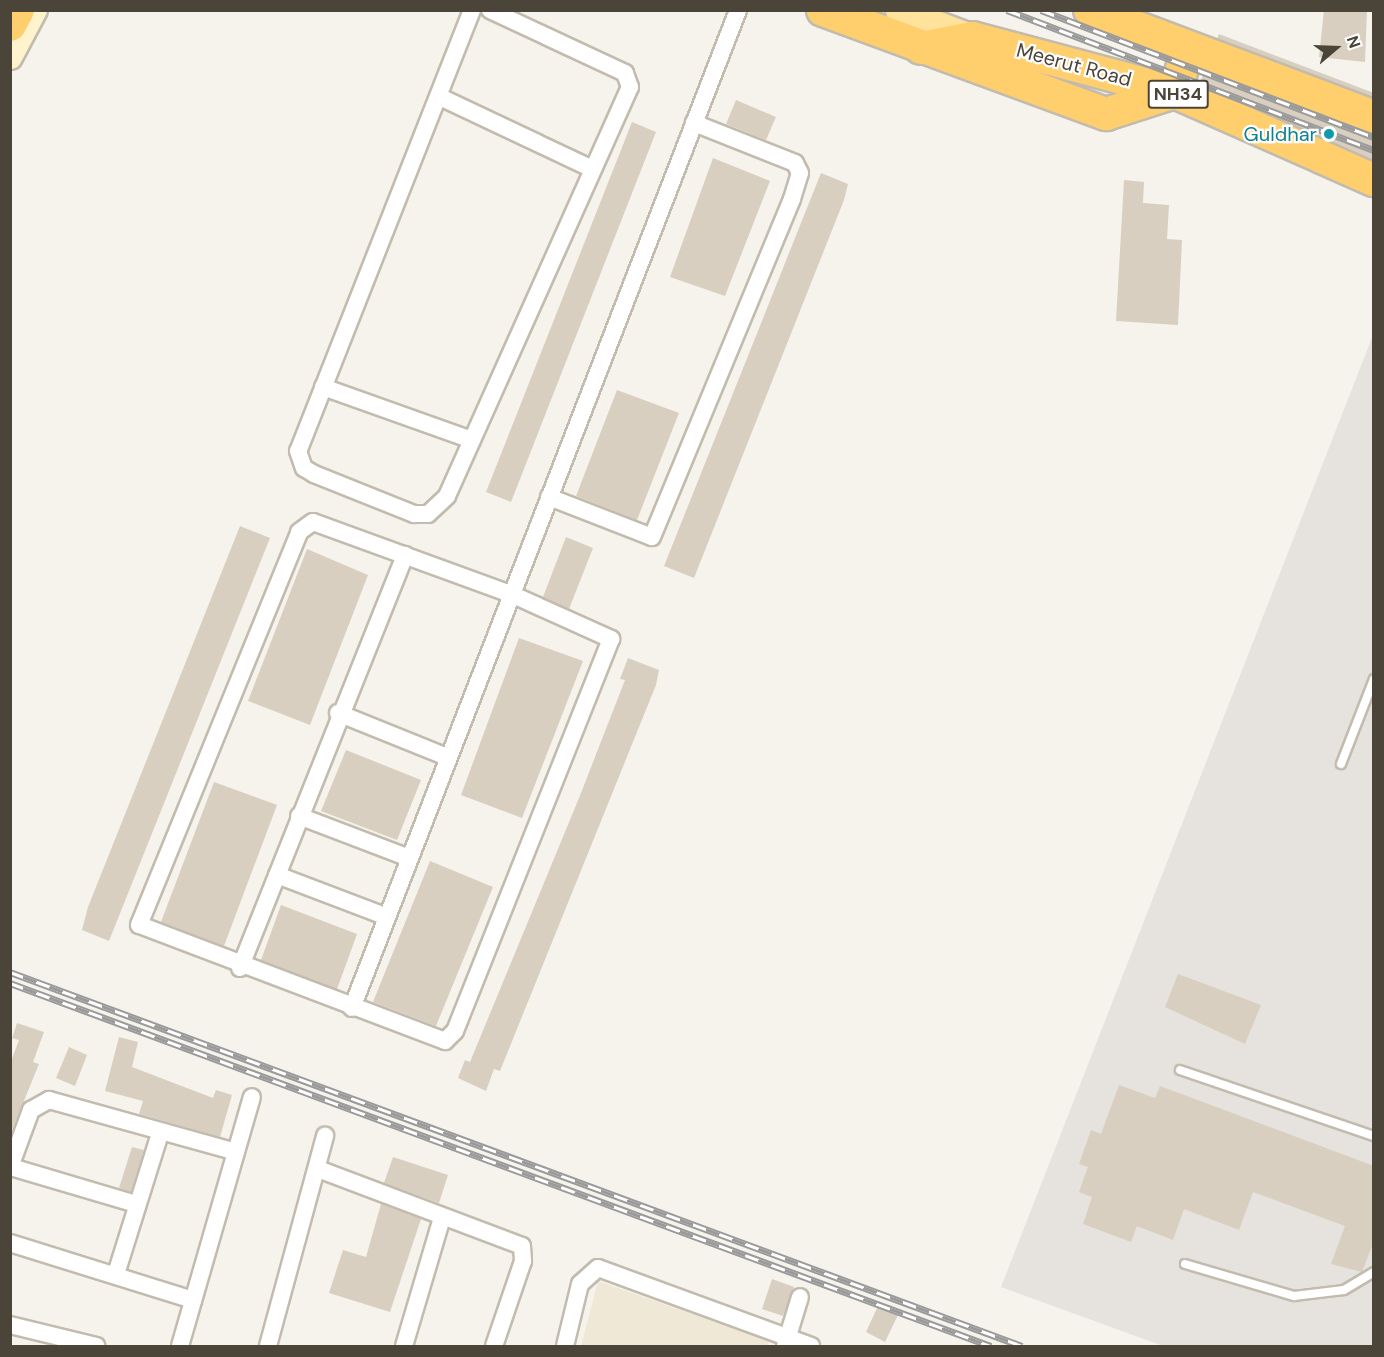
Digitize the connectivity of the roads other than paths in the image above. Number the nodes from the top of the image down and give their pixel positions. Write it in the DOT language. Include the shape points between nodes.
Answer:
graph roads {
  1 [pos="18,10"];
  2 [pos="35,10"];
  3 [pos="472,10"];
  4 [pos="490,10"];
  5 [pos="738,10"];
  6 [pos="823,10"];
  7 [pos="899,10"];
  8 [pos="941,10"];
  9 [pos="1090,10"];
  10 [pos="10,25"];
  11 [pos="972,38"];
  12 [pos="921,48"];
  13 [pos="1188,49"];
  14 [pos="10,57"];
  15 [pos="1175,92"];
  16 [pos="440,97"];
  17 [pos="1374,117"];
  18 [pos="694,123"];
  19 [pos="592,169"];
  20 [pos="1374,180"];
  21 [pos="323,387"];
  22 [pos="472,441"];
  23 [pos="549,497"];
  24 [pos="405,555"];
  25 [pos="511,594"];
  26 [pos="1374,679"];
  27 [pos="338,713"];
  28 [pos="447,757"];
  29 [pos="1341,764"];
  30 [pos="299,816"];
  31 [pos="409,858"];
  32 [pos="277,875"];
  33 [pos="385,916"];
  34 [pos="240,968"];
  35 [pos="352,1008"];
  36 [pos="1180,1070"];
  37 [pos="252,1097"];
  38 [pos="160,1134"];
  39 [pos="325,1136"];
  40 [pos="1374,1136"];
  41 [pos="236,1152"];
  42 [pos="11,1167"];
  43 [pos="318,1168"];
  44 [pos="136,1204"];
  45 [pos="442,1218"];
  46 [pos="10,1243"];
  47 [pos="1185,1264"];
  48 [pos="1374,1272"];
  49 [pos="116,1274"];
  50 [pos="800,1297"];
  51 [pos="193,1300"];
  52 [pos="10,1325"];
  53 [pos="786,1342"];
  54 [pos="96,1347"];
  55 [pos="180,1347"];
  56 [pos="268,1347"];
  57 [pos="404,1347"];
  58 [pos="494,1347"];
  59 [pos="565,1347"];
  60 [pos="811,1347"];
  1 -- 10 [label="highway"];
  2 -- 14 [label="street"];
  3 -- 16 [label="street"];
  4 -- 19 [label="street" via="625,73 630,87"];
  5 -- 18 [label="street"];
  6 -- 12 [label="highway"];
  7 -- 11 [label="main road, NH34"];
  8 -- 11 [label="street"];
  9 -- 13 [label="highway, NH34"];
  11 -- 12 [label="highway"];
  11 -- 15 [label="highway, Meerut Road / NH34"];
  12 -- 15 [label="highway" via="1106,114"];
  13 -- 15 [label="highway"];
  13 -- 17 [label="highway, NH34"];
  15 -- 20 [label="highway, Meerut Road / NH34"];
  16 -- 19 [label="street"];
  16 -- 21 [label="street"];
  18 -- 23 [label="street"];
  18 -- 23 [label="street" via="795,163 800,173 792,199 652,537"];
  19 -- 22 [label="street"];
  21 -- 22 [label="street"];
  21 -- 22 [label="street" via="298,450 304,468 414,514 439,508"];
  23 -- 25 [label="street"];
  24 -- 25 [label="street"];
  24 -- 27 [label="street"];
  24 -- 34 [label="street" via="324,524 306,525 299,532 140,916 144,930"];
  25 -- 28 [label="street"];
  25 -- 35 [label="street" via="611,639 455,1031 438,1041"];
  26 -- 29 [label="lane"];
  27 -- 28 [label="street"];
  27 -- 30 [label="street"];
  28 -- 31 [label="street"];
  30 -- 31 [label="street"];
  30 -- 32 [label="street"];
  31 -- 33 [label="street"];
  32 -- 33 [label="street"];
  32 -- 34 [label="street"];
  33 -- 35 [label="street"];
  34 -- 35 [label="street"];
  36 -- 40 [label="lane"];
  37 -- 41 [label="street"];
  38 -- 41 [label="street"];
  38 -- 42 [label="street" via="49,1100 31,1110"];
  38 -- 44 [label="street"];
  39 -- 43 [label="street"];
  41 -- 51 [label="street"];
  42 -- 44 [label="street"];
  43 -- 45 [label="street"];
  43 -- 56 [label="street"];
  44 -- 49 [label="street"];
  45 -- 57 [label="street"];
  45 -- 58 [label="street" via="522,1246 523,1261"];
  46 -- 49 [label="street"];
  47 -- 48 [label="lane" via="1294,1296 1344,1290"];
  49 -- 51 [label="street"];
  50 -- 53 [label="street"];
  51 -- 55 [label="street"];
  52 -- 54 [label="street"];
  53 -- 59 [label="street" via="598,1268 580,1284"];
  53 -- 60 [label="street"];
}
